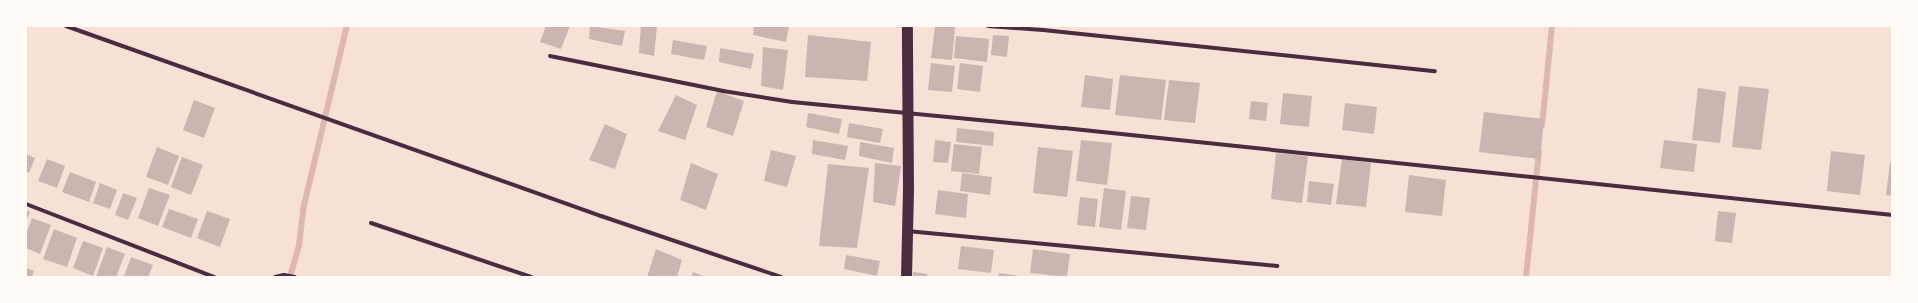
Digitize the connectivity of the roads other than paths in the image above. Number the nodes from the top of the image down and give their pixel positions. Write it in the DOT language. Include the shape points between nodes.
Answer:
graph roads {
  1 [pos="66,26"];
  2 [pos="907,26"];
  3 [pos="988,26"];
  4 [pos="550,56"];
  5 [pos="1435,71"];
  6 [pos="908,114"];
  7 [pos="26,204"];
  8 [pos="1892,215"];
  9 [pos="371,223"];
  10 [pos="907,231"];
  11 [pos="1278,266"];
  12 [pos="214,277"];
  13 [pos="275,277"];
  14 [pos="295,277"];
  15 [pos="532,277"];
  16 [pos="781,277"];
  17 [pos="906,277"];
  1 -- 16 [label="street" via="593,214"];
  2 -- 6 [label="highway"];
  3 -- 5 [label="street"];
  4 -- 6 [label="street" via="769,99"];
  6 -- 8 [label="street"];
  6 -- 10 [label="highway"];
  7 -- 12 [label="street"];
  9 -- 15 [label="street"];
  10 -- 11 [label="street"];
  10 -- 17 [label="highway"];
  13 -- 14 [label="street"];
}
